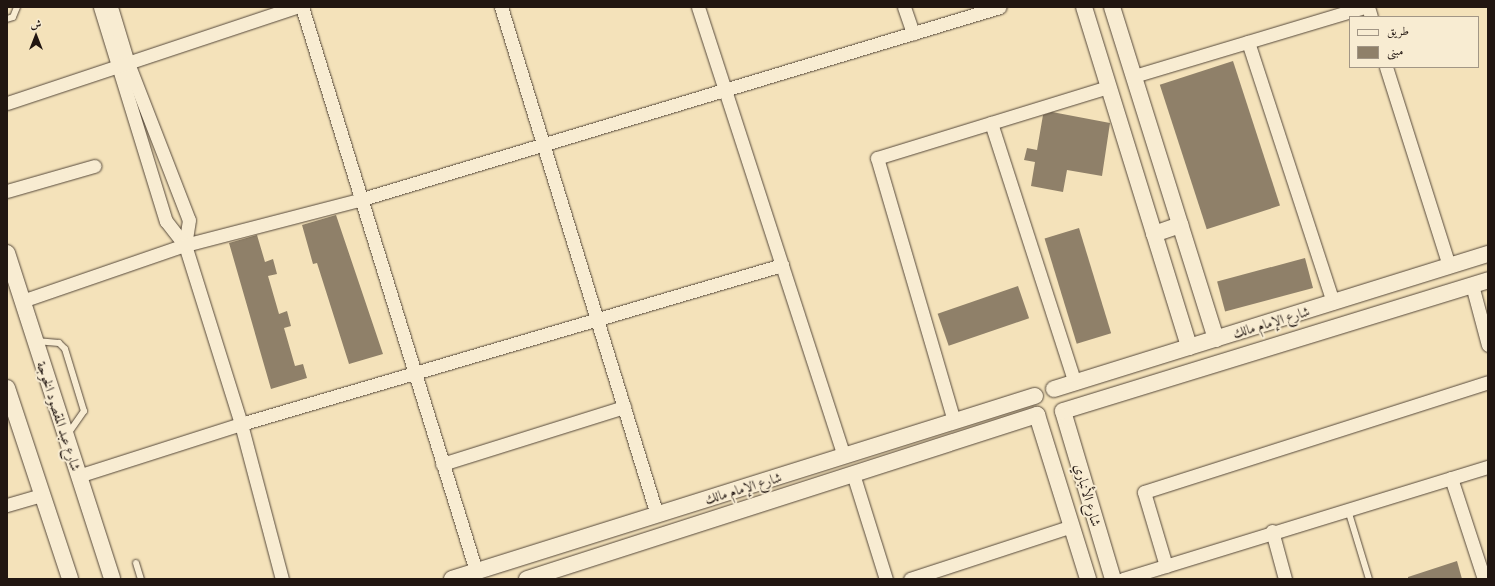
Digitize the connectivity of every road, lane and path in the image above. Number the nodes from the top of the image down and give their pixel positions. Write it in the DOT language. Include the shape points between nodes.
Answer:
graph roads {
  1 [pos="17,7"];
  2 [pos="100,7"];
  3 [pos="111,7"];
  4 [pos="295,7"];
  5 [pos="302,7"];
  6 [pos="501,7"];
  7 [pos="698,7"];
  8 [pos="904,7"];
  9 [pos="1000,7"];
  10 [pos="1084,7"];
  11 [pos="1112,7"];
  12 [pos="1364,7"];
  13 [pos="7,19"];
  14 [pos="913,33"];
  15 [pos="1248,42"];
  16 [pos="123,65"];
  17 [pos="1386,68"];
  18 [pos="1134,76"];
  19 [pos="1108,87"];
  20 [pos="725,90"];
  21 [pos="7,103"];
  22 [pos="991,123"];
  23 [pos="543,144"];
  24 [pos="94,166"];
  25 [pos="7,191"];
  26 [pos="359,200"];
  27 [pos="1180,225"];
  28 [pos="1154,234"];
  29 [pos="185,245"];
  30 [pos="7,253"];
  31 [pos="1488,254"];
  32 [pos="782,265"];
  33 [pos="1449,266"];
  34 [pos="1488,280"];
  35 [pos="1472,285"];
  36 [pos="22,301"];
  37 [pos="1333,302"];
  38 [pos="597,320"];
  39 [pos="1216,339"];
  40 [pos="35,341"];
  41 [pos="1488,345"];
  42 [pos="1189,347"];
  43 [pos="414,375"];
  44 [pos="1075,382"];
  45 [pos="1488,382"];
  46 [pos="7,388"];
  47 [pos="1054,389"];
  48 [pos="1035,396"];
  49 [pos="624,407"];
  50 [pos="1063,411"];
  51 [pos="1037,415"];
  52 [pos="954,422"];
  53 [pos="241,424"];
  54 [pos="66,436"];
  55 [pos="844,456"];
  56 [pos="442,464"];
  57 [pos="1488,467"];
  58 [pos="854,474"];
  59 [pos="78,476"];
  60 [pos="1451,478"];
  61 [pos="41,495"];
  62 [pos="7,505"];
  63 [pos="1348,509"];
  64 [pos="657,514"];
  65 [pos="1072,526"];
  66 [pos="1272,532"];
  67 [pos="566,543"];
  68 [pos="136,563"];
  69 [pos="572,565"];
  70 [pos="1166,566"];
  71 [pos="476,571"];
  72 [pos="70,579"];
  73 [pos="112,579"];
  74 [pos="140,579"];
  75 [pos="282,579"];
  76 [pos="452,579"];
  77 [pos="527,579"];
  78 [pos="886,579"];
  79 [pos="910,579"];
  80 [pos="1088,579"];
  81 [pos="1113,579"];
  82 [pos="1123,579"];
  83 [pos="1285,579"];
  84 [pos="1369,579"];
  85 [pos="1484,579"];
  1 -- 13 [label="lane" via="13,17"];
  2 -- 16 [label="street"];
  3 -- 16 [label="street"];
  4 -- 16 [label="street"];
  5 -- 26 [label="street"];
  6 -- 23 [label="street"];
  7 -- 20 [label="street"];
  8 -- 14 [label="street"];
  9 -- 14 [label="street"];
  10 -- 19 [label="street"];
  11 -- 18 [label="street"];
  12 -- 15 [label="street"];
  14 -- 20 [label="street"];
  15 -- 18 [label="street"];
  15 -- 37 [label="street"];
  16 -- 21 [label="street"];
  16 -- 29 [label="street" via="166,221"];
  16 -- 29 [label="street" via="189,220"];
  17 -- 33 [label="street"];
  18 -- 27 [label="street"];
  19 -- 22 [label="street"];
  19 -- 28 [label="street"];
  20 -- 23 [label="street"];
  20 -- 32 [label="street"];
  22 -- 44 [label="street"];
  22 -- 52 [label="street" via="877,158"];
  23 -- 26 [label="street"];
  23 -- 38 [label="street"];
  24 -- 25 [label="street"];
  26 -- 29 [label="street"];
  26 -- 43 [label="street"];
  27 -- 28 [label="street"];
  27 -- 39 [label="street"];
  28 -- 42 [label="street"];
  29 -- 36 [label="street"];
  29 -- 53 [label="street"];
  30 -- 36 [label="street, شارع عبد المقصود الخوجة"];
  31 -- 33 [label="street, شارع الإمام مالك"];
  32 -- 38 [label="street"];
  32 -- 55 [label="street"];
  33 -- 37 [label="street, شارع الإمام مالك"];
  34 -- 35 [label="street, شارع الإمام مالك"];
  35 -- 41 [label="street"];
  35 -- 50 [label="street, شارع الإمام مالك"];
  36 -- 40 [label="street, شارع عبد المقصود الخوجة"];
  37 -- 39 [label="street, شارع الإمام مالك"];
  38 -- 43 [label="street"];
  38 -- 49 [label="street"];
  39 -- 42 [label="street, شارع الإمام مالك"];
  40 -- 54 [label="street, شارع عبد المقصود الخوجة"];
  40 -- 54 [label="lane" via="59,343 65,349 84,411"];
  42 -- 44 [label="street, شارع الإمام مالك"];
  43 -- 53 [label="street"];
  43 -- 56 [label="street"];
  44 -- 47 [label="street, شارع الإمام مالك"];
  45 -- 70 [label="street" via="1144,492"];
  46 -- 61 [label="street"];
  47 -- 48 [label="street" via="1043,389"];
  47 -- 50 [label="street" via="1062,396"];
  48 -- 51 [label="street" via="1033,407"];
  48 -- 52 [label="street, شارع الإمام مالك"];
  49 -- 56 [label="street"];
  49 -- 64 [label="street"];
  50 -- 51 [label="street" via="1051,419"];
  50 -- 81 [label="street, شارع الأنباري"];
  51 -- 58 [label="street, شارع الإمام مالك"];
  51 -- 65 [label="street, شارع الأنباري"];
  52 -- 55 [label="street, شارع الإمام مالك"];
  53 -- 59 [label="street"];
  53 -- 75 [label="street"];
  54 -- 59 [label="street, شارع عبد المقصود الخوجة"];
  55 -- 64 [label="street, شارع الإمام مالك"];
  56 -- 71 [label="street"];
  57 -- 60 [label="street"];
  58 -- 69 [label="street, شارع الإمام مالك"];
  58 -- 78 [label="street"];
  59 -- 73 [label="street, شارع عبد المقصود الخوجة"];
  60 -- 63 [label="street"];
  60 -- 85 [label="street"];
  61 -- 62 [label="street"];
  61 -- 72 [label="street"];
  63 -- 66 [label="street"];
  63 -- 84 [label="lane"];
  64 -- 67 [label="street, شارع الإمام مالك"];
  65 -- 79 [label="street"];
  65 -- 80 [label="street, شارع الأنباري"];
  66 -- 70 [label="street"];
  66 -- 83 [label="street"];
  67 -- 69 [label="street"];
  67 -- 71 [label="street, شارع الإمام مالك"];
  68 -- 74 [label="lane"];
  69 -- 77 [label="street, شارع الإمام مالك"];
  70 -- 82 [label="street"];
  71 -- 76 [label="street, شارع الإمام مالك"];
}
